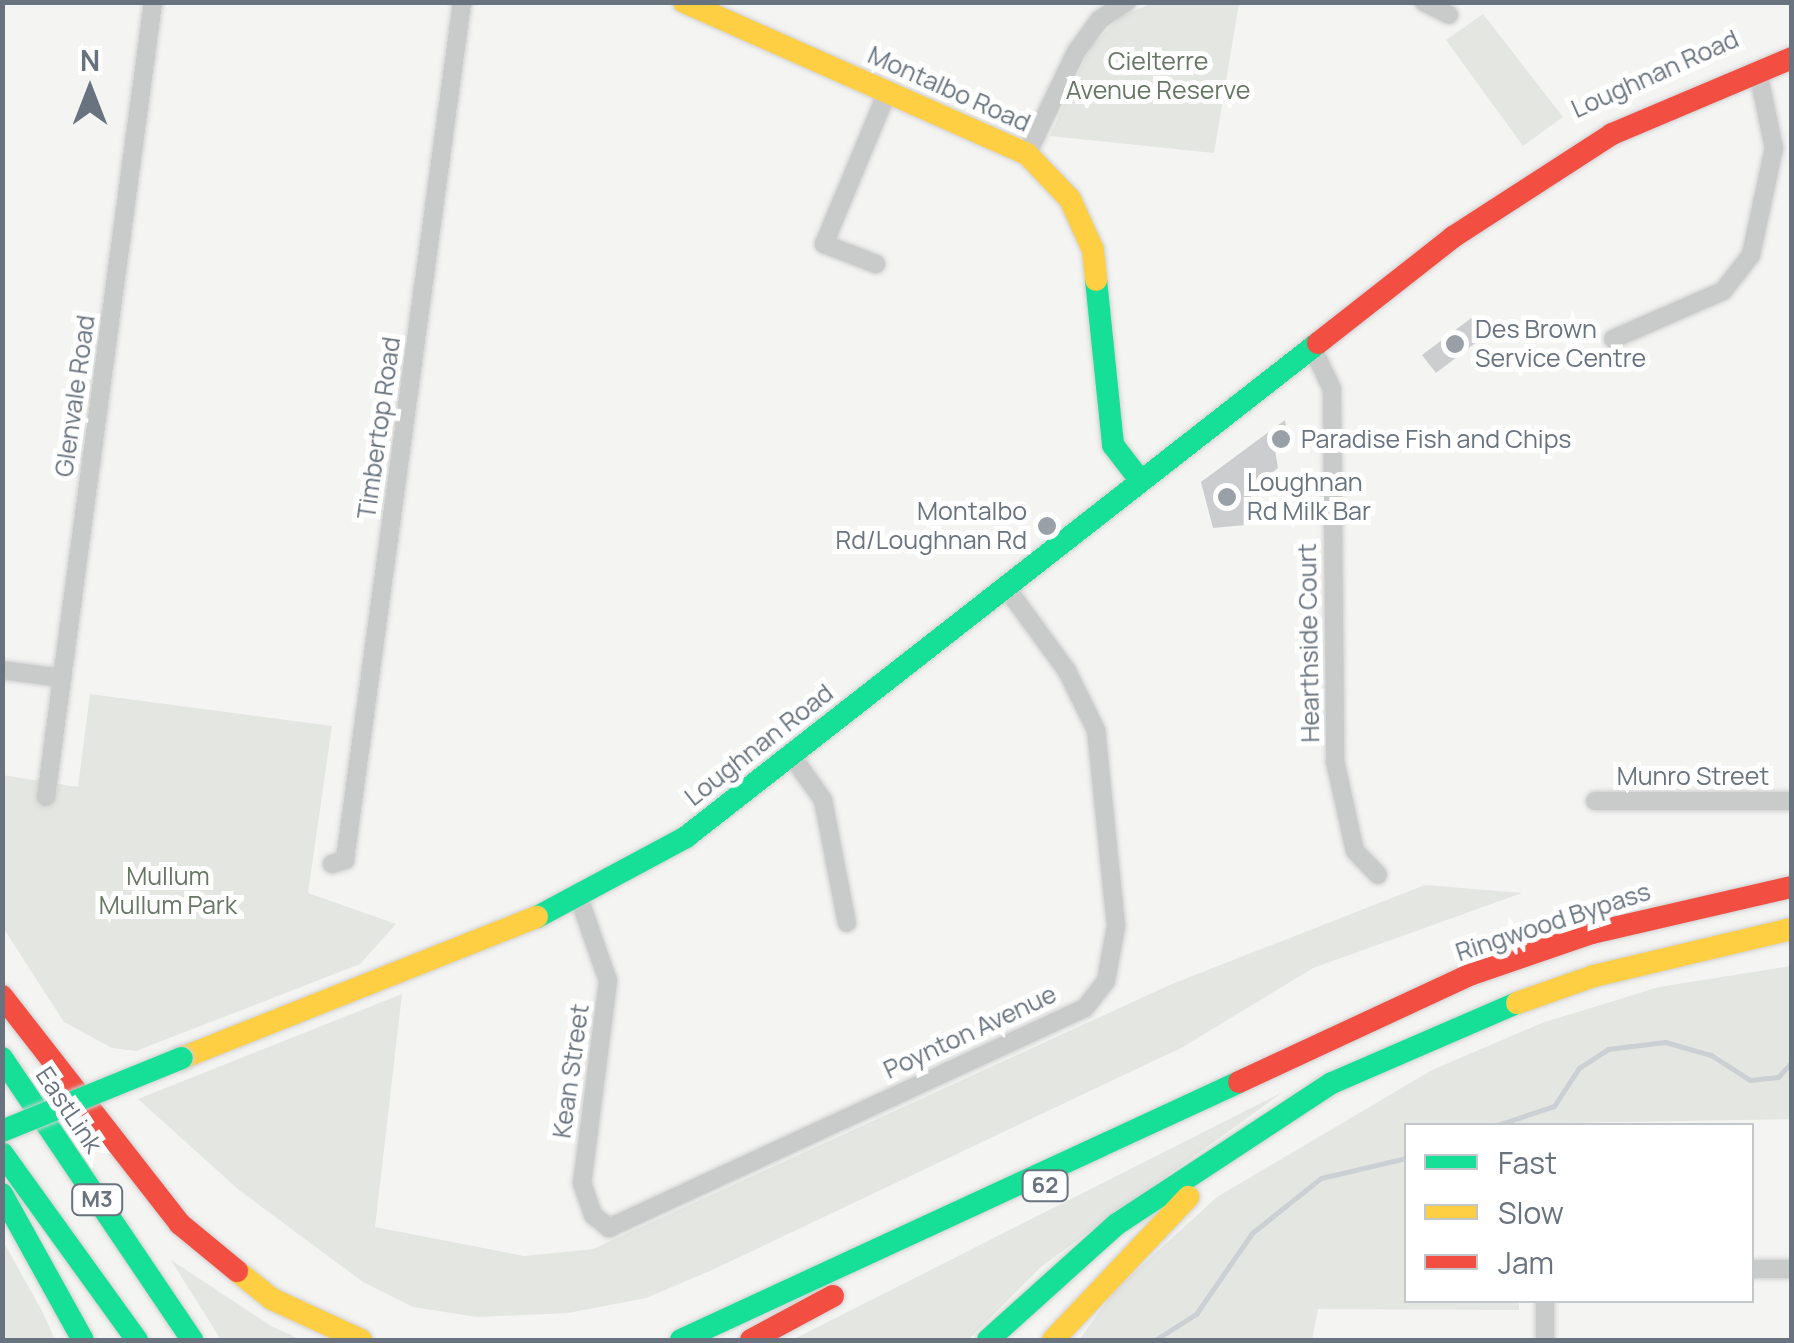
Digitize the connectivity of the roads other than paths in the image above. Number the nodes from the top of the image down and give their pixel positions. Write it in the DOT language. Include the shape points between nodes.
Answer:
graph roads {
  1 [pos="153,2"];
  2 [pos="462,2"];
  3 [pos="684,2"];
  4 [pos="1127,2"];
  5 [pos="1424,2"];
  6 [pos="1448,15"];
  7 [pos="1792,44"];
  8 [pos="1792,58"];
  9 [pos="1758,72"];
  10 [pos="888,90"];
  11 [pos="1027,154"];
  12 [pos="1453,237"];
  13 [pos="876,264"];
  14 [pos="1613,339"];
  15 [pos="1311,345"];
  16 [pos="1140,480"];
  17 [pos="1006,586"];
  18 [pos="2,670"];
  19 [pos="62,678"];
  20 [pos="790,755"];
  21 [pos="46,796"];
  22 [pos="1595,801"];
  23 [pos="1792,801"];
  24 [pos="345,864"];
  25 [pos="1378,876"];
  26 [pos="1792,887"];
  27 [pos="579,898"];
  28 [pos="848,923"];
  29 [pos="1792,929"];
  30 [pos="2,996"];
  31 [pos="1530,999"];
  32 [pos="1340,1034"];
  33 [pos="2,1058"];
  34 [pos="2,1131"];
  35 [pos="2,1153"];
  36 [pos="2,1194"];
  37 [pos="626,1224"];
  38 [pos="1754,1269"];
  39 [pos="1792,1269"];
  40 [pos="1545,1303"];
  41 [pos="992,1336"];
  42 [pos="83,1340"];
  43 [pos="137,1340"];
  44 [pos="192,1340"];
  45 [pos="361,1340"];
  46 [pos="681,1340"];
  47 [pos="751,1340"];
  48 [pos="1053,1340"];
  49 [pos="1545,1340"];
  1 -- 19 [label="street, Glenvale Road"];
  2 -- 24 [label="street, Timbertop Road"];
  3 -- 10 [label="main road, Montalbo Road"];
  4 -- 11 [label="street" via="1099,20 1076,52"];
  5 -- 6 [label="street"];
  7 -- 12 [label="main road, Loughnan Road" via="1575,140 1488,199"];
  8 -- 9 [label="main road, Loughnan Road"];
  9 -- 12 [label="main road, Loughnan Road" via="1612,134"];
  9 -- 14 [label="street" via="1774,148 1751,255 1723,291"];
  10 -- 11 [label="main road, Montalbo Road"];
  10 -- 13 [label="street" via="824,244"];
  11 -- 16 [label="main road, Montalbo Road" via="1070,199 1094,250 1113,445"];
  12 -- 15 [label="main road, Loughnan Road"];
  15 -- 16 [label="main road, Loughnan Road"];
  15 -- 25 [label="street, Hearthside Court" via="1332,389 1335,761 1355,851"];
  16 -- 17 [label="main road, Loughnan Road"];
  17 -- 20 [label="main road, Loughnan Road"];
  17 -- 37 [label="street, Poynton Avenue" via="1067,670 1096,730 1116,926 1106,981 1085,1008"];
  18 -- 19 [label="street"];
  19 -- 21 [label="street, Glenvale Road"];
  20 -- 27 [label="main road, Loughnan Road" via="686,838"];
  20 -- 28 [label="street" via="823,800"];
  22 -- 23 [label="street, Munro Street"];
  26 -- 32 [label="main road, Ringwood Bypass" via="1532,952"];
  27 -- 34 [label="main road, Loughnan Road, bridge"];
  27 -- 37 [label="street, Kean Street" via="608,981 582,1183 600,1224"];
  29 -- 31 [label="main road" via="1664,955"];
  30 -- 45 [label="main road" via="180,1224 272,1299"];
  31 -- 41 [label="main road" via="1438,1031 1248,1133 1118,1224"];
  31 -- 48 [label="main road" via="1362,1081 1255,1145 1138,1242"];
  32 -- 46 [label="main road"];
  32 -- 47 [label="main road, 62"];
  33 -- 44 [label="main road, EastLink / M3"];
  35 -- 43 [label="main road, M3"];
  36 -- 42 [label="main road"];
  38 -- 39 [label="street"];
  40 -- 49 [label="street"];
}
